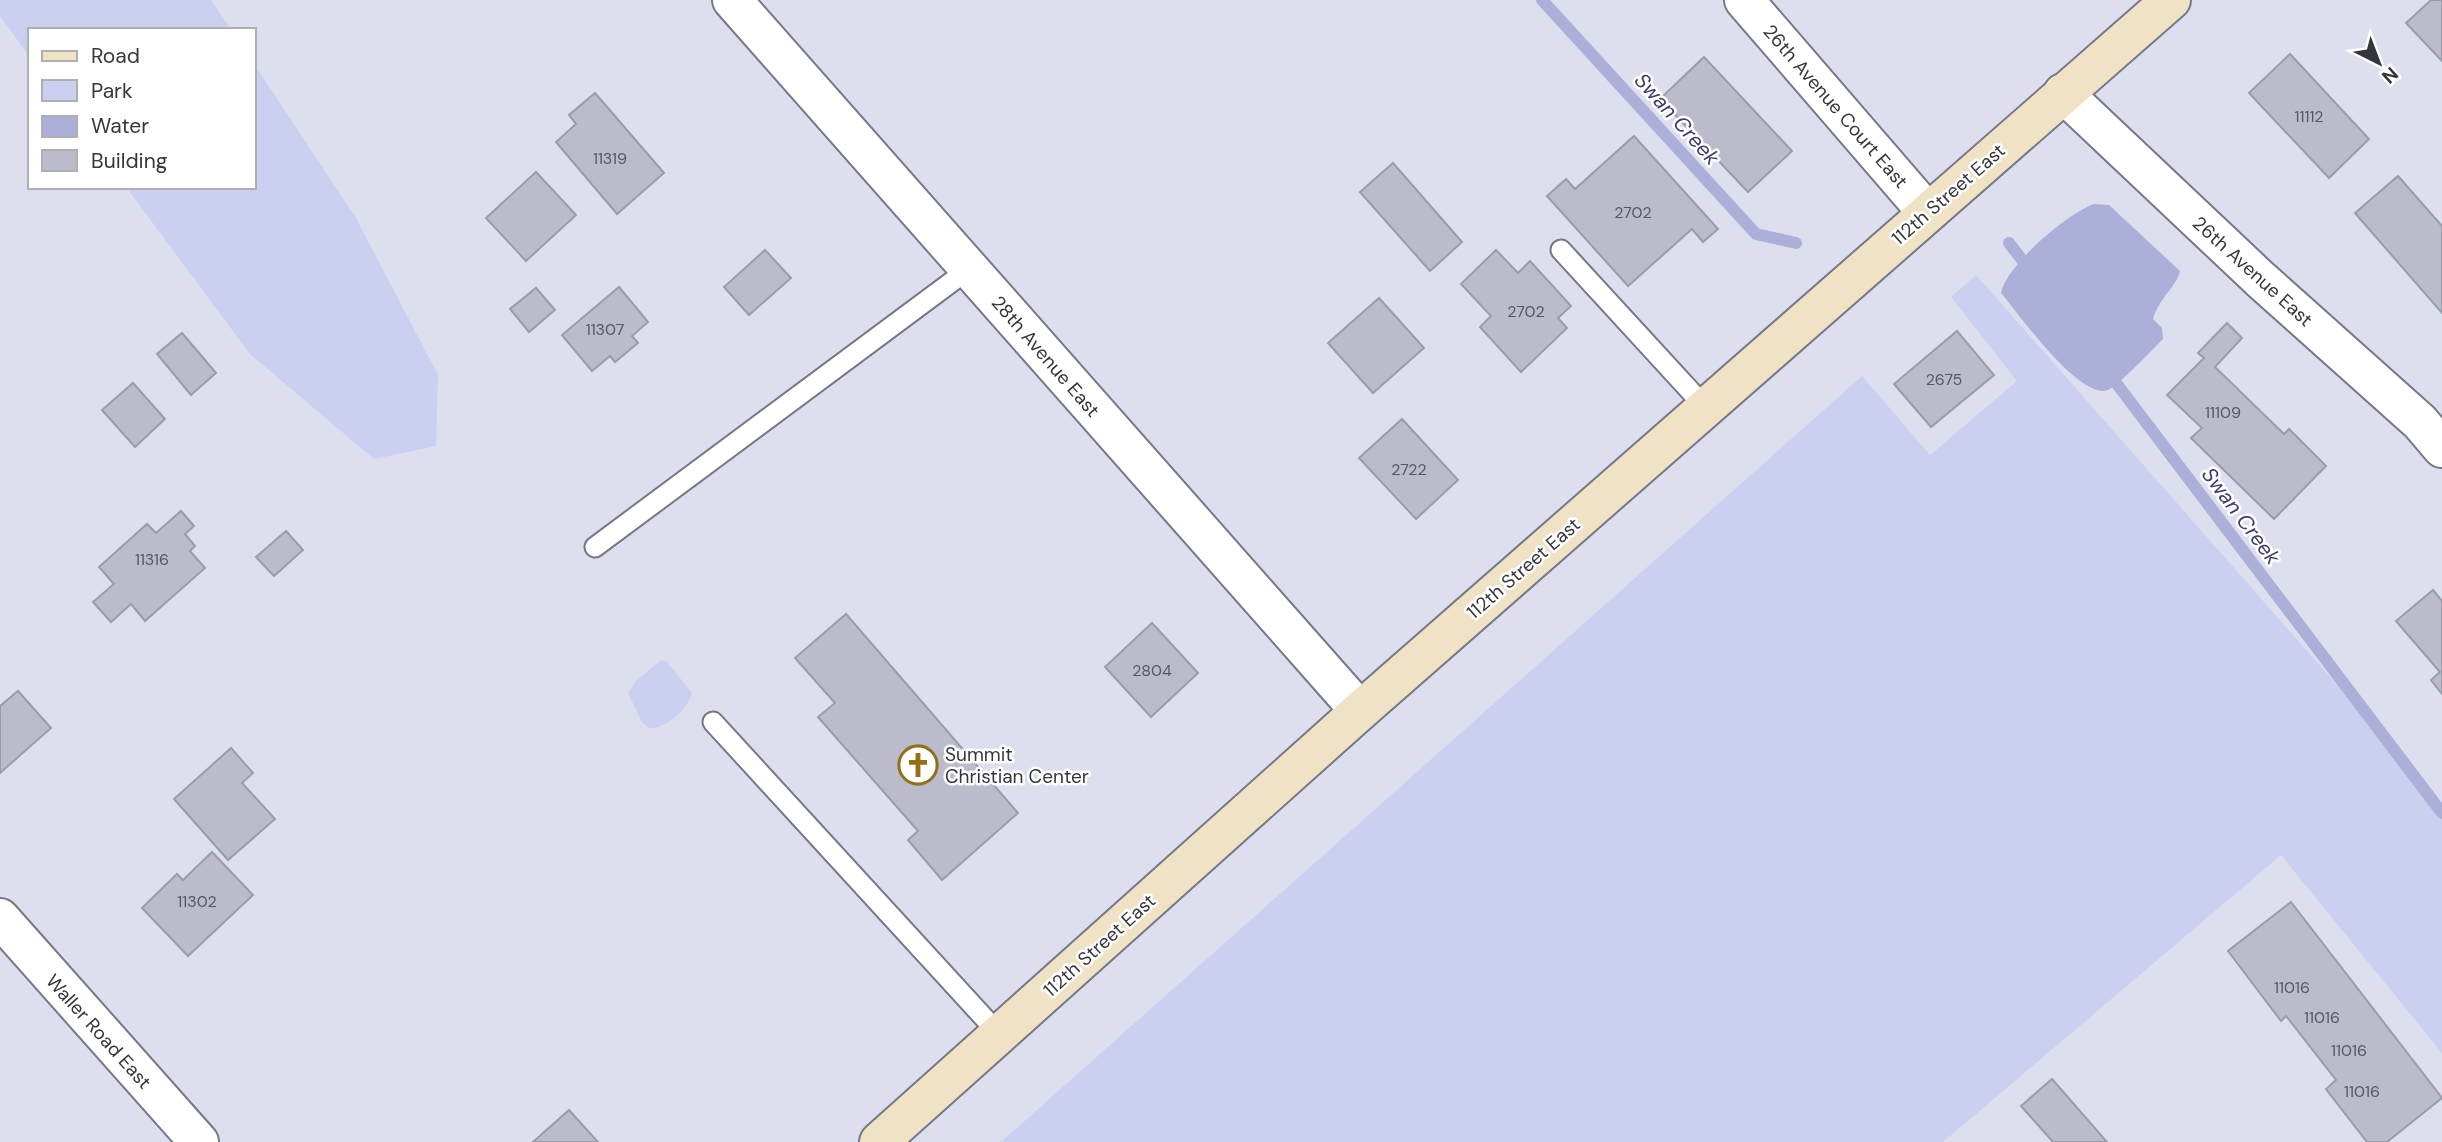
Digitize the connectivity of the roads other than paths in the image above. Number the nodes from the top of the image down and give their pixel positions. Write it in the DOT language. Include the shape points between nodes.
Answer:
graph roads {
  1 [pos="732,0"];
  2 [pos="1744,0"];
  3 [pos="2171,0"];
  4 [pos="2063,93"];
  5 [pos="1927,212"];
  6 [pos="1561,250"];
  7 [pos="969,269"];
  8 [pos="1706,408"];
  9 [pos="2442,448"];
  10 [pos="595,547"];
  11 [pos="1360,711"];
  12 [pos="713,722"];
  13 [pos="0,918"];
  14 [pos="999,1034"];
  15 [pos="199,1142"];
  16 [pos="879,1142"];
  1 -- 7 [label="street, 28th Avenue East"];
  2 -- 5 [label="street, 26th Avenue Court East"];
  3 -- 4 [label="main road, 112th Street East"];
  4 -- 5 [label="main road, 112th Street East"];
  4 -- 9 [label="street, 26th Avenue East" via="2420,422"];
  5 -- 8 [label="main road, 112th Street East"];
  6 -- 8 [label="lane"];
  7 -- 10 [label="lane"];
  7 -- 11 [label="street, 28th Avenue East"];
  8 -- 11 [label="main road, 112th Street East"];
  11 -- 14 [label="main road, 112th Street East"];
  12 -- 14 [label="lane"];
  13 -- 15 [label="street, Waller Road East"];
  14 -- 16 [label="main road, 112th Street East"];
}
